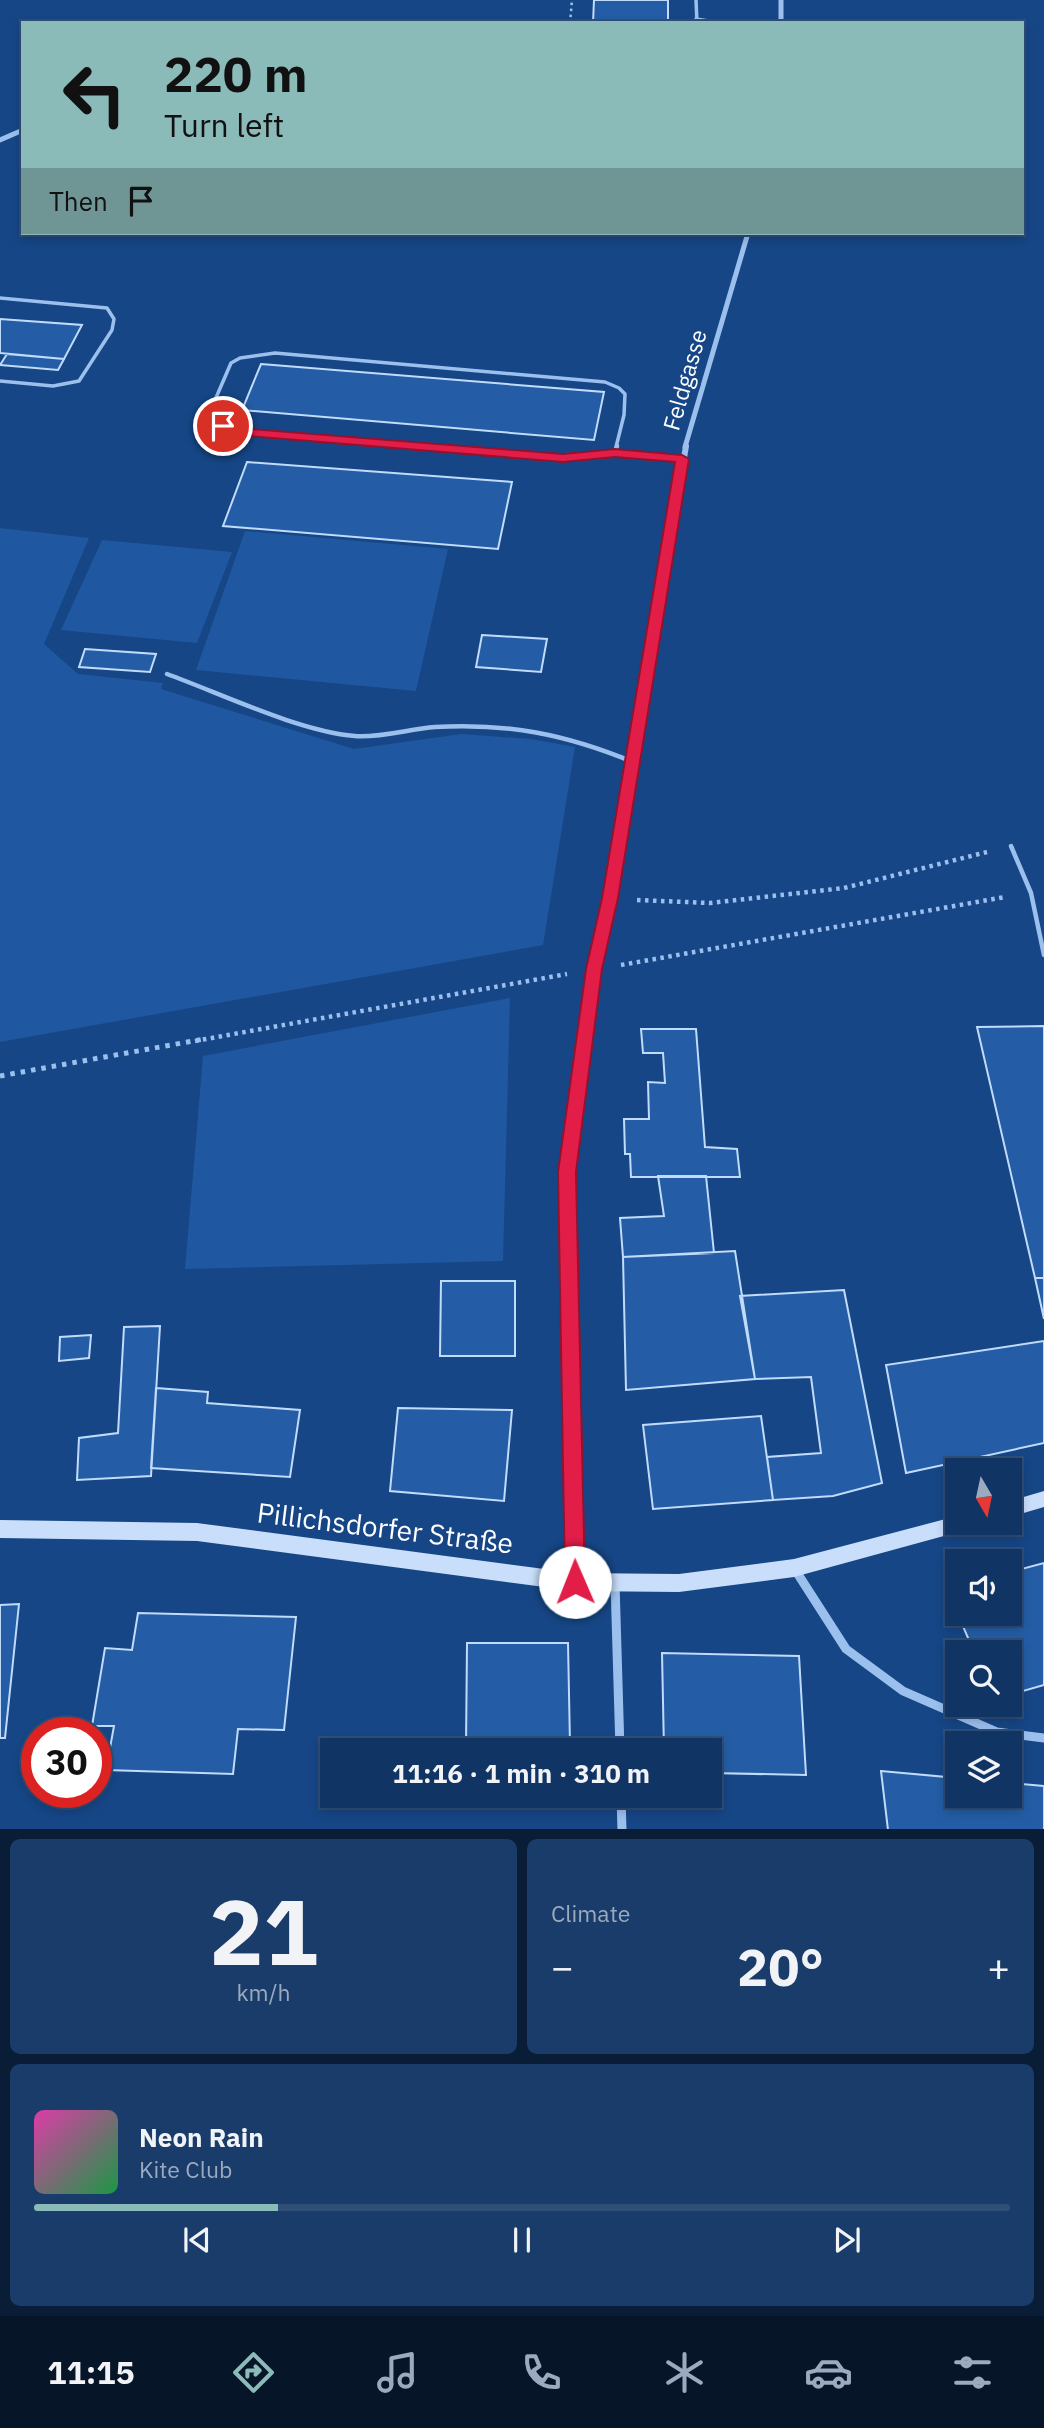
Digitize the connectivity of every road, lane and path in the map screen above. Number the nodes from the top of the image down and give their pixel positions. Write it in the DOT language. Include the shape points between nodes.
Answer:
graph roads {
  1 [pos="572,0"];
  2 [pos="696,0"];
  3 [pos="781,0"];
  4 [pos="570,21"];
  5 [pos="696,21"];
  6 [pos="781,21"];
  7 [pos="21,131"];
  8 [pos="0,140"];
  9 [pos="747,235"];
  10 [pos="0,298"];
  11 [pos="0,381"];
  12 [pos="615,453"];
  13 [pos="682,459"];
  14 [pos="167,674"];
  15 [pos="633,762"];
  16 [pos="1011,846"];
  17 [pos="1031,893"];
  18 [pos="610,898"];
  19 [pos="1044,955"];
  20 [pos="594,969"];
  21 [pos="0,1076"];
  22 [pos="1044,1499"];
  23 [pos="1022,1505"];
  24 [pos="945,1528"];
  25 [pos="0,1529"];
  26 [pos="794,1568"];
  27 [pos="575,1582"];
  28 [pos="615,1582"];
  29 [pos="620,1738"];
  30 [pos="1044,1738"];
  31 [pos="621,1808"];
  32 [pos="622,1829"];
  1 -- 4 [label="path"];
  2 -- 5 [label="lane"];
  3 -- 6 [label="street"];
  7 -- 8 [label="street"];
  9 -- 13 [label="street, Feldgasse"];
  10 -- 11 [label="lane" via="107,308 114,318 112,330 79,381 52,386"];
  12 -- 12 [label="lane" via="563,458 236,432 214,419 212,407 231,363 255,354 605,382 625,394"];
  12 -- 13 [label="lane"];
  13 -- 15 [label="street, Feldgasse"];
  14 -- 15 [label="lane" via="339,735 470,724 531,729 563,735"];
  15 -- 18 [label="street, Feldgasse"];
  16 -- 17 [label="lane"];
  16 -- 18 [label="path" via="844,888 710,903"];
  17 -- 19 [label="lane"];
  17 -- 20 [label="path"];
  18 -- 20 [label="street, Feldgasse"];
  20 -- 21 [label="path"];
  20 -- 27 [label="street, Feldgasse" via="567,1172"];
  22 -- 23 [label="main road"];
  24 -- 26 [label="main road, Pillichsdorfer Straße"];
  25 -- 27 [label="main road, Pillichsdorfer Straße" via="197,1532"];
  26 -- 28 [label="main road, Pillichsdorfer Straße" via="679,1583"];
  26 -- 30 [label="street" via="846,1649 902,1691 997,1732"];
  27 -- 28 [label="main road, Pillichsdorfer Straße"];
  28 -- 29 [label="street"];
  31 -- 32 [label="street"];
}
